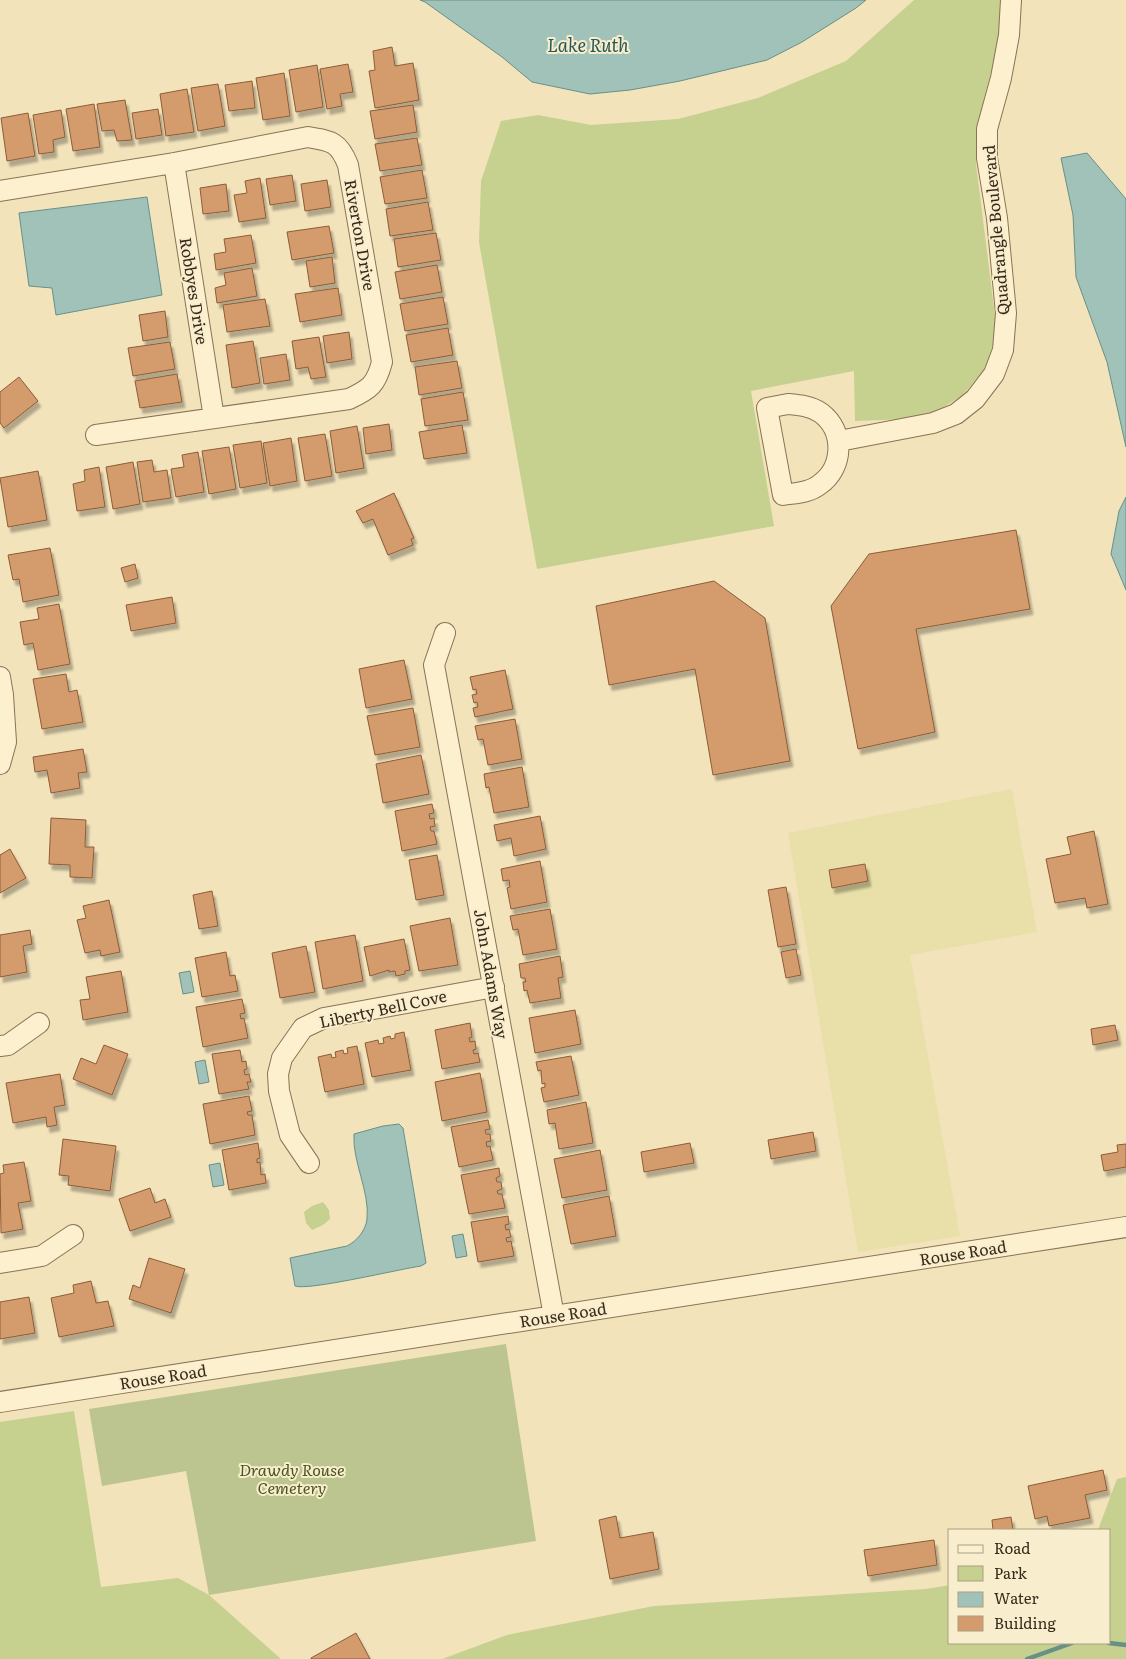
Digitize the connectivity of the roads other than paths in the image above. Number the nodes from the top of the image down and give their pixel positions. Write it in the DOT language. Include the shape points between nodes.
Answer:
graph roads {
  1 [pos="1011,0"];
  2 [pos="174,163"];
  3 [pos="0,191"];
  4 [pos="214,418"];
  5 [pos="96,435"];
  6 [pos="839,441"];
  7 [pos="445,633"];
  8 [pos="0,677"];
  9 [pos="0,764"];
  10 [pos="494,987"];
  11 [pos="39,1023"];
  12 [pos="0,1046"];
  13 [pos="309,1163"];
  14 [pos="1126,1227"];
  15 [pos="74,1235"];
  16 [pos="0,1263"];
  17 [pos="554,1316"];
  18 [pos="0,1402"];
  1 -- 6 [label="street, Quadrangle Boulevard" via="1001,78 987,129 987,158 997,218 1006,314 1003,350 994,374 975,399 956,414 933,424"];
  2 -- 3 [label="street, Riverton Drive"];
  2 -- 4 [label="street, Robbyes Drive"];
  2 -- 4 [label="street, Riverton Drive" via="308,137 328,141 342,151 348,165 382,362 377,380 349,399"];
  4 -- 5 [label="street, Riverton Drive"];
  6 -- 6 [label="street" via="821,412 788,404 768,408 783,495 806,492 819,486 831,474 838,458"];
  7 -- 10 [label="street, John Adams Way" via="434,665"];
  8 -- 9 [label="street" via="6,742"];
  10 -- 13 [label="street, Liberty Bell Cove" via="324,1018 303,1028 282,1058 278,1074 290,1135"];
  10 -- 17 [label="street, John Adams Way"];
  11 -- 12 [label="street" via="8,1045"];
  14 -- 17 [label="street, Rouse Road"];
  15 -- 16 [label="street" via="42,1256"];
  17 -- 18 [label="street, Rouse Road"];
}
